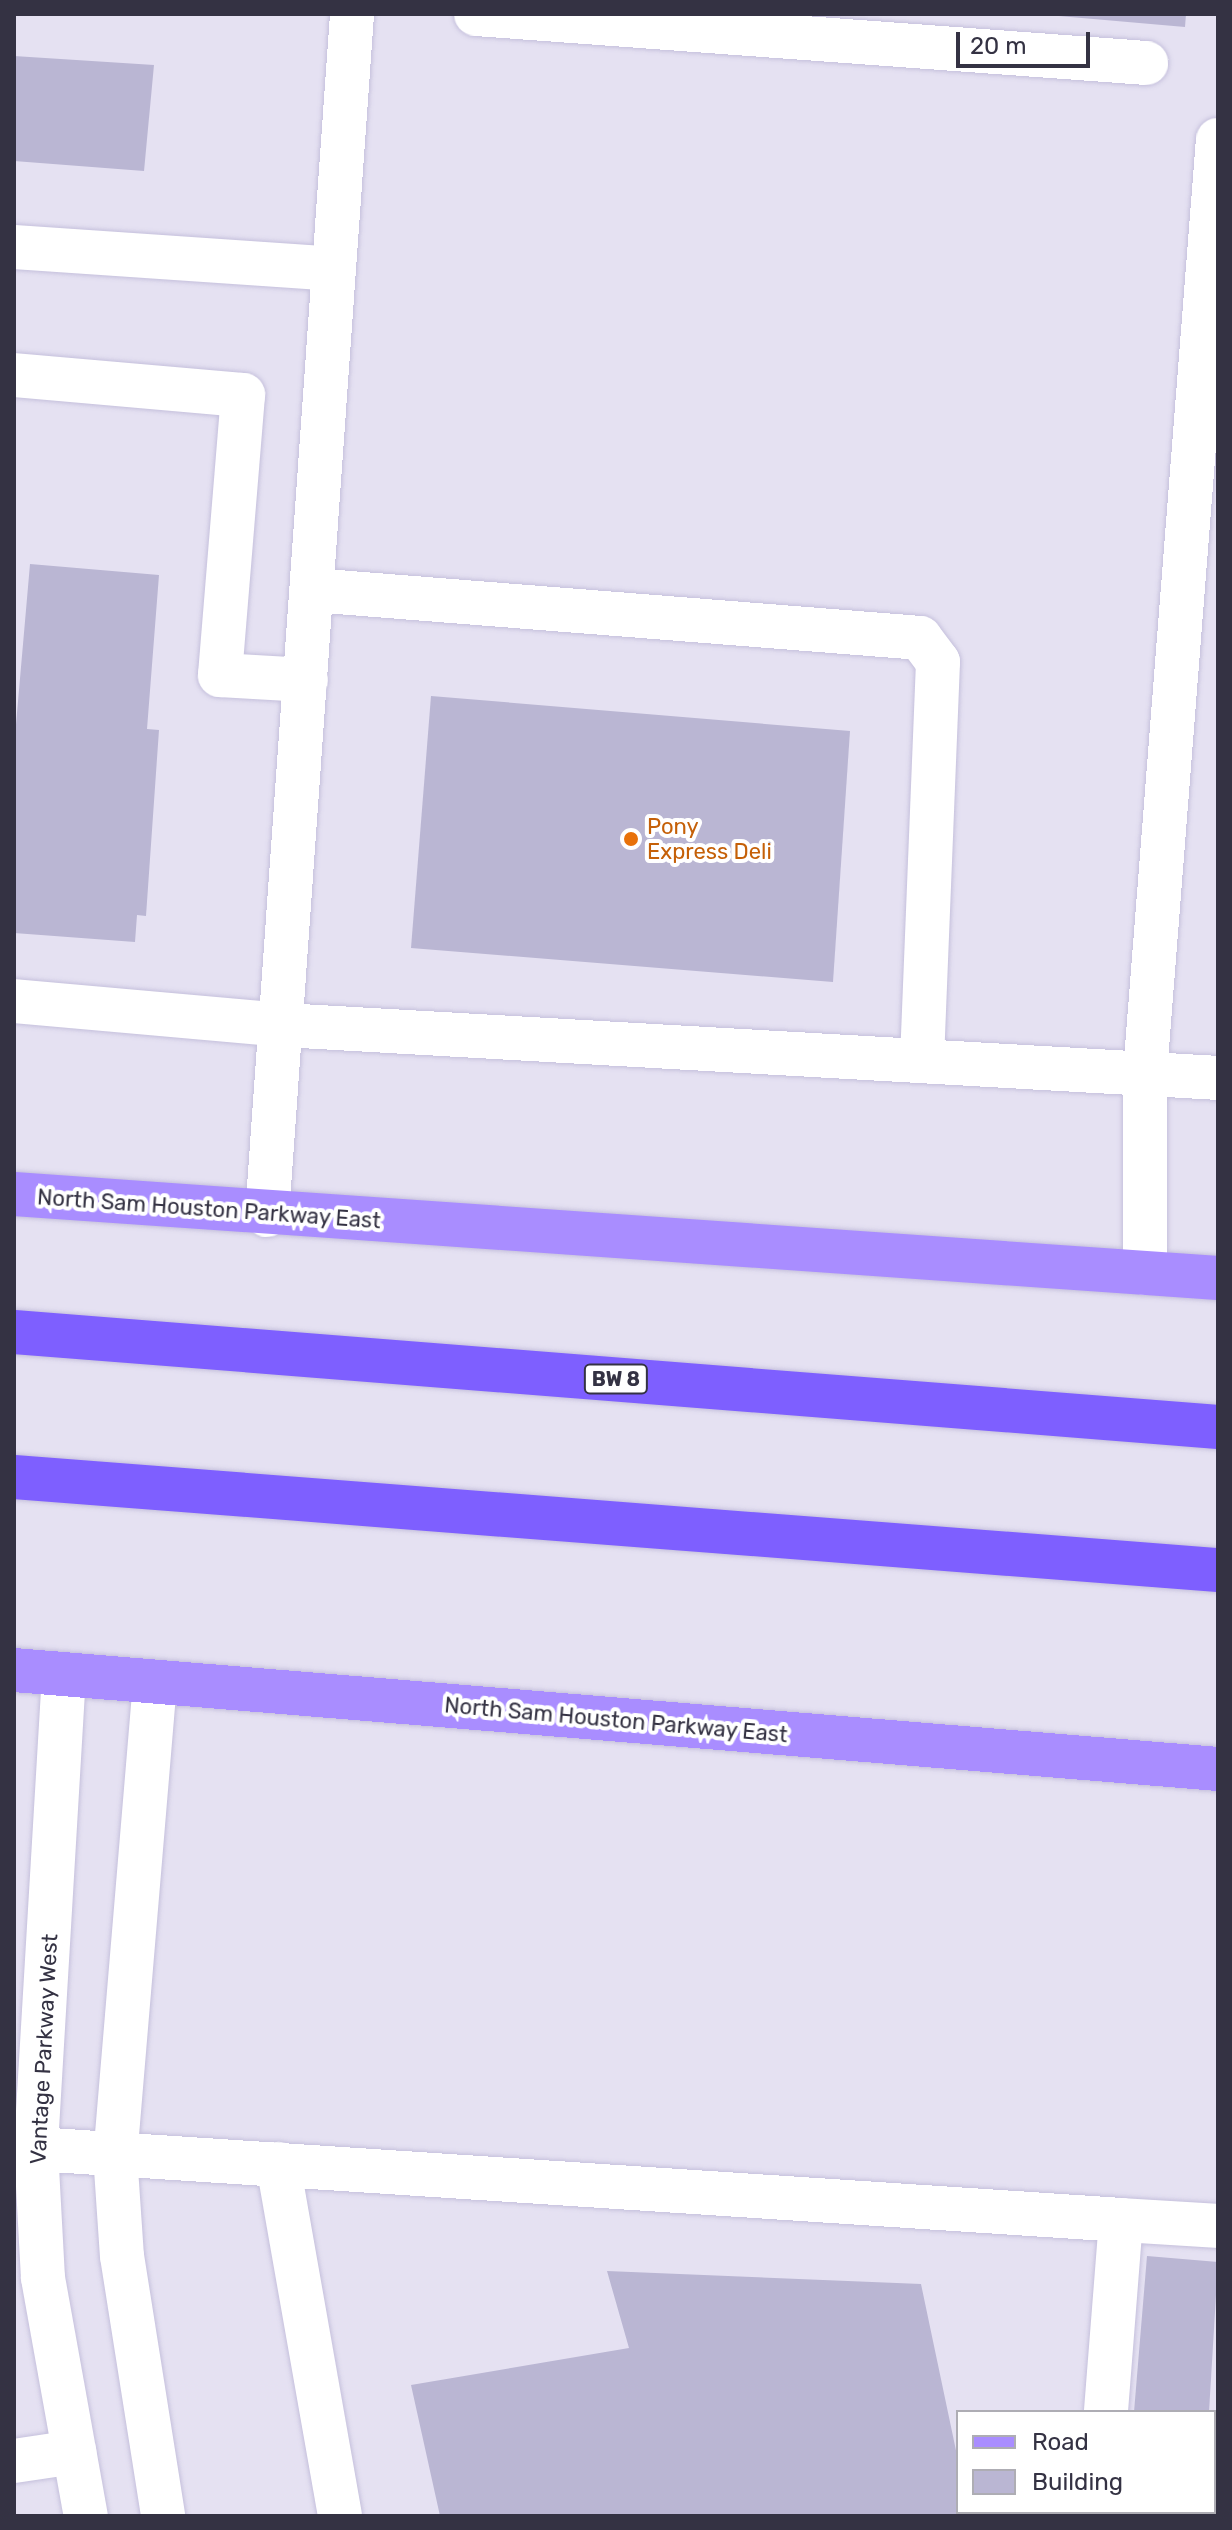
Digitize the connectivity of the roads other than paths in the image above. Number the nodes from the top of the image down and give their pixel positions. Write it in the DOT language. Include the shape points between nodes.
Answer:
graph roads {
  1 [pos="352,14"];
  2 [pos="476,14"];
  3 [pos="1146,63"];
  4 [pos="1218,140"];
  5 [pos="14,247"];
  6 [pos="333,269"];
  7 [pos="14,375"];
  8 [pos="312,590"];
  9 [pos="306,680"];
  10 [pos="14,1001"];
  11 [pos="283,1025"];
  12 [pos="922,1060"];
  13 [pos="1145,1073"];
  14 [pos="1218,1078"];
  15 [pos="14,1194"];
  16 [pos="267,1215"];
  17 [pos="1145,1273"];
  18 [pos="1218,1278"];
  19 [pos="14,1332"];
  20 [pos="1218,1427"];
  21 [pos="14,1477"];
  22 [pos="1218,1570"];
  23 [pos="14,1670"];
  24 [pos="64,1674"];
  25 [pos="155,1682"];
  26 [pos="1218,1769"];
  27 [pos="36,2149"];
  28 [pos="115,2154"];
  29 [pos="278,2164"];
  30 [pos="1121,2220"];
  31 [pos="1218,2226"];
  32 [pos="1106,2410"];
  33 [pos="74,2452"];
  34 [pos="14,2461"];
  35 [pos="86,2516"];
  36 [pos="163,2516"];
  37 [pos="340,2516"];
  1 -- 6 [label="street"];
  2 -- 3 [label="street"];
  4 -- 13 [label="street"];
  5 -- 6 [label="street"];
  6 -- 8 [label="street"];
  7 -- 9 [label="street" via="243,395 220,675"];
  8 -- 9 [label="street"];
  8 -- 12 [label="street" via="920,638 938,662"];
  9 -- 11 [label="street"];
  10 -- 11 [label="street"];
  11 -- 12 [label="street"];
  11 -- 16 [label="street"];
  12 -- 13 [label="street"];
  13 -- 14 [label="street"];
  13 -- 17 [label="street"];
  15 -- 16 [label="main road, North Sam Houston Parkway East"];
  16 -- 17 [label="main road, North Sam Houston Parkway East"];
  17 -- 18 [label="main road, North Sam Houston Parkway East"];
  19 -- 20 [label="highway, BW 8"];
  21 -- 22 [label="highway"];
  23 -- 24 [label="main road, North Sam Houston Parkway East"];
  24 -- 25 [label="main road, North Sam Houston Parkway East"];
  24 -- 27 [label="street, Vantage Parkway West"];
  25 -- 26 [label="main road, North Sam Houston Parkway East"];
  25 -- 28 [label="street"];
  27 -- 28 [label="street"];
  27 -- 33 [label="street, Vantage Parkway West" via="43,2278"];
  28 -- 29 [label="street"];
  28 -- 36 [label="street" via="122,2256"];
  29 -- 30 [label="street"];
  29 -- 37 [label="street"];
  30 -- 31 [label="street"];
  30 -- 32 [label="street"];
  33 -- 34 [label="street"];
  33 -- 35 [label="street, Vantage Parkway West"];
}
